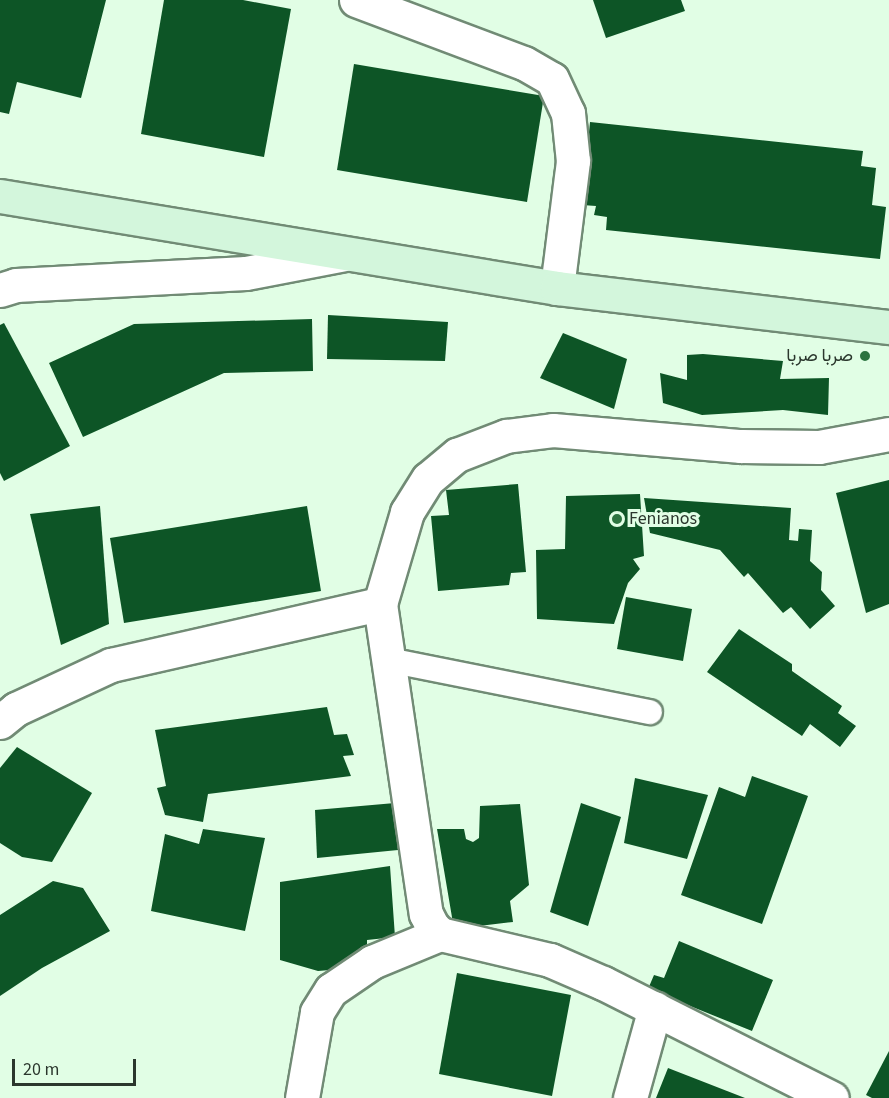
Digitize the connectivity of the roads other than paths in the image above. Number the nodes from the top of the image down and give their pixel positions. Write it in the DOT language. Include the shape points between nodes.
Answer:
graph roads {
  1 [pos="357,0"];
  2 [pos="417,12"];
  3 [pos="0,196"];
  4 [pos="352,253"];
  5 [pos="557,288"];
  6 [pos="0,290"];
  7 [pos="889,327"];
  8 [pos="889,434"];
  9 [pos="381,604"];
  10 [pos="389,660"];
  11 [pos="650,712"];
  12 [pos="0,722"];
  13 [pos="440,934"];
  14 [pos="655,1008"];
  15 [pos="302,1098"];
  16 [pos="630,1098"];
  17 [pos="832,1098"];
  1 -- 2 [label="street"];
  2 -- 5 [label="street" via="552,79 568,113 573,161"];
  3 -- 4 [label="main road"];
  4 -- 5 [label="main road"];
  4 -- 6 [label="street" via="246,273 16,285"];
  5 -- 7 [label="main road"];
  8 -- 9 [label="street" via="819,447 741,446 554,430 506,436 457,455 428,479 407,512"];
  9 -- 10 [label="street"];
  9 -- 12 [label="street" via="111,665 16,709"];
  10 -- 11 [label="lane"];
  10 -- 13 [label="street" via="426,914"];
  13 -- 14 [label="street" via="549,960"];
  13 -- 15 [label="street" via="372,962 331,990 316,1012"];
  14 -- 16 [label="street"];
  14 -- 17 [label="street"];
}
